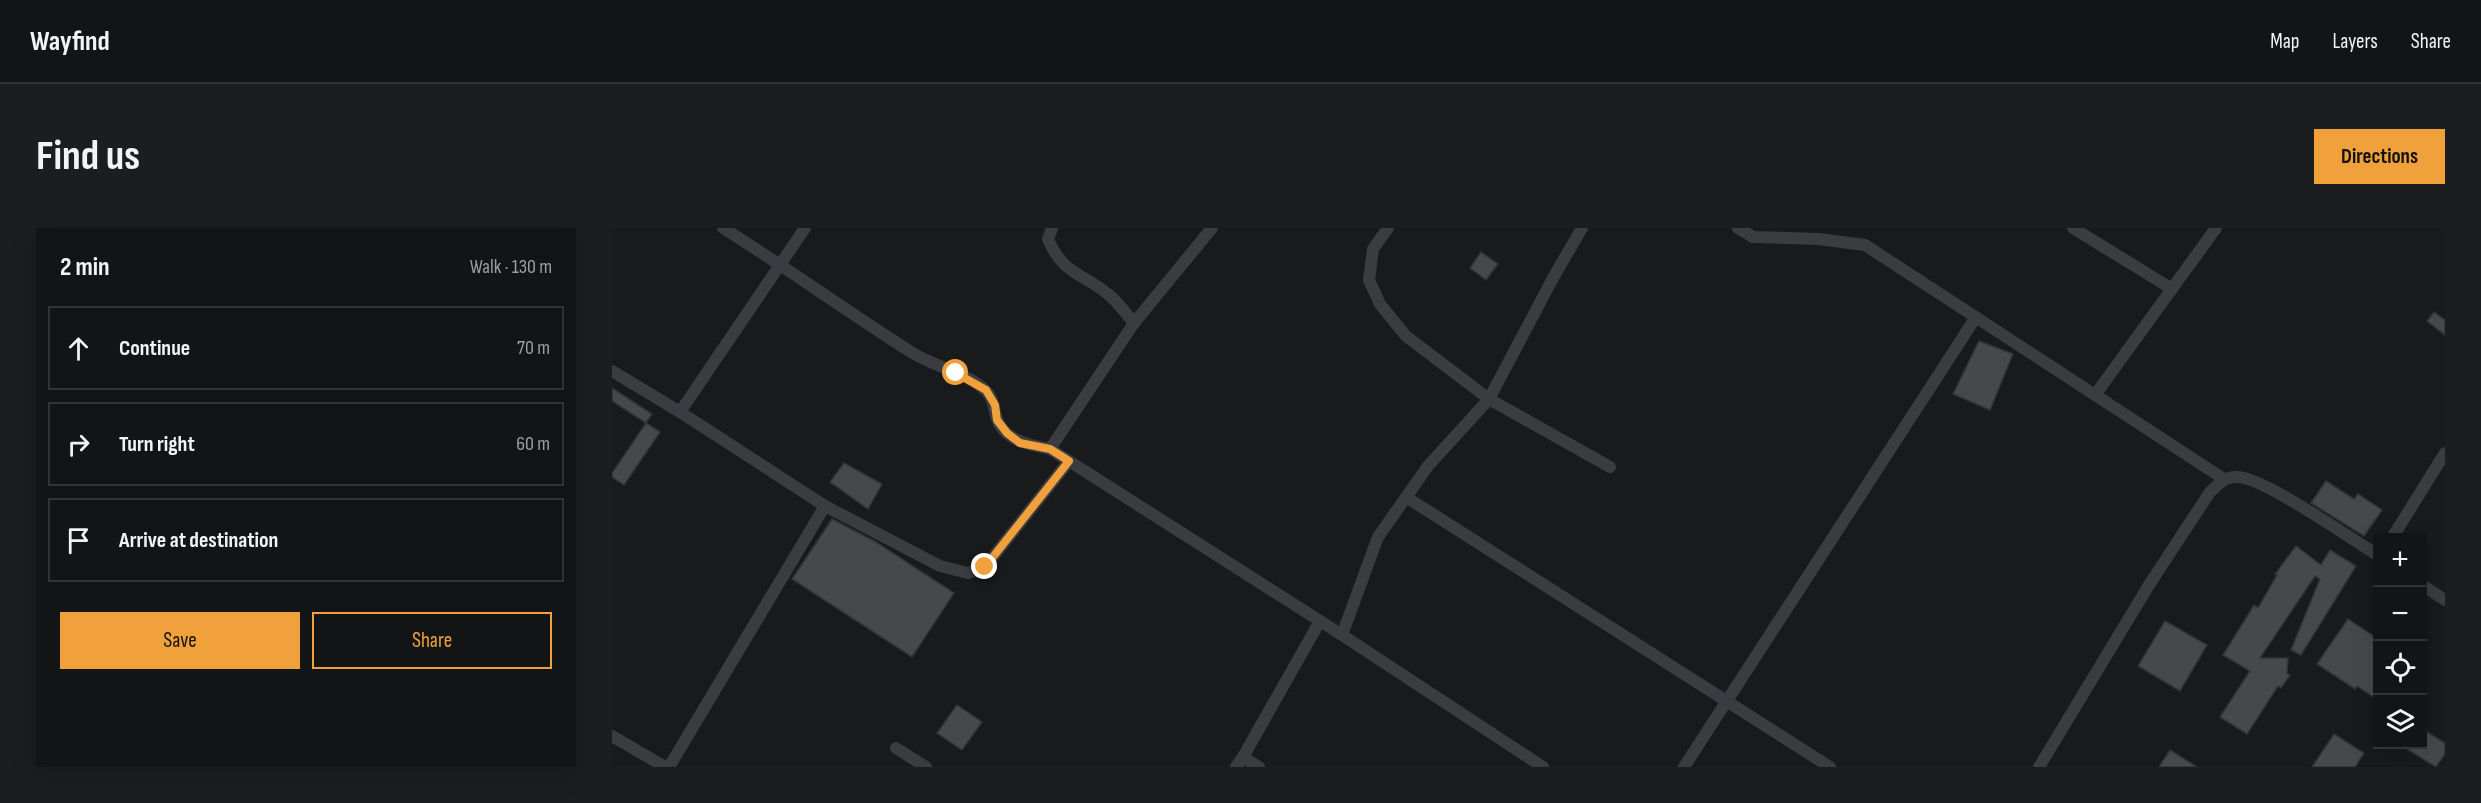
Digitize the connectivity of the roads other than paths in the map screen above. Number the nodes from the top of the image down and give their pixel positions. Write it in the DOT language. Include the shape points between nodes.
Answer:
graph roads {
  1 [pos="723,228"];
  2 [pos="805,228"];
  3 [pos="1052,228"];
  4 [pos="1212,228"];
  5 [pos="1388,228"];
  6 [pos="1582,228"];
  7 [pos="1738,228"];
  8 [pos="2073,228"];
  9 [pos="2216,228"];
  10 [pos="779,263"];
  11 [pos="2172,289"];
  12 [pos="1976,317"];
  13 [pos="1134,323"];
  14 [pos="612,371"];
  15 [pos="2095,395"];
  16 [pos="1489,399"];
  17 [pos="680,411"];
  18 [pos="1050,449"];
  19 [pos="2445,453"];
  20 [pos="1069,461"];
  21 [pos="1611,467"];
  22 [pos="2224,479"];
  23 [pos="1406,497"];
  24 [pos="825,506"];
  25 [pos="2395,533"];
  26 [pos="2373,552"];
  27 [pos="2425,587"];
  28 [pos="2445,600"];
  29 [pos="1320,621"];
  30 [pos="1342,635"];
  31 [pos="1727,700"];
  32 [pos="612,736"];
  33 [pos="896,748"];
  34 [pos="1240,762"];
  35 [pos="667,767"];
  36 [pos="926,767"];
  37 [pos="1259,767"];
  38 [pos="1543,767"];
  39 [pos="1684,767"];
  40 [pos="1830,767"];
  41 [pos="2039,767"];
  1 -- 10 [label="street"];
  2 -- 10 [label="street"];
  3 -- 13 [label="street" via="1048,240 1055,256 1108,295"];
  4 -- 13 [label="street"];
  5 -- 16 [label="street" via="1373,249 1369,280 1380,304 1406,336"];
  6 -- 16 [label="street"];
  7 -- 12 [label="street" via="1753,237 1865,245"];
  8 -- 11 [label="street"];
  9 -- 11 [label="street"];
  10 -- 17 [label="street"];
  10 -- 18 [label="street" via="914,354 986,390 995,405 997,420 1007,433 1020,443"];
  11 -- 15 [label="street"];
  12 -- 15 [label="street"];
  12 -- 31 [label="street"];
  13 -- 18 [label="street"];
  14 -- 17 [label="street"];
  15 -- 22 [label="street"];
  16 -- 21 [label="street"];
  16 -- 23 [label="street" via="1428,466"];
  17 -- 24 [label="street"];
  18 -- 20 [label="street"];
  19 -- 25 [label="street"];
  20 -- 24 [label="street" via="985,567 968,573 940,566"];
  20 -- 29 [label="street"];
  22 -- 26 [label="street" via="2237,477 2260,482"];
  22 -- 41 [label="street" via="2210,492 2149,585"];
  23 -- 30 [label="street" via="1378,537"];
  23 -- 31 [label="street"];
  24 -- 35 [label="street"];
  27 -- 28 [label="street"];
  29 -- 30 [label="street"];
  29 -- 34 [label="street"];
  30 -- 38 [label="street"];
  31 -- 39 [label="street"];
  31 -- 40 [label="street"];
  32 -- 35 [label="street"];
  33 -- 36 [label="street"];
  34 -- 37 [label="street"];
}
